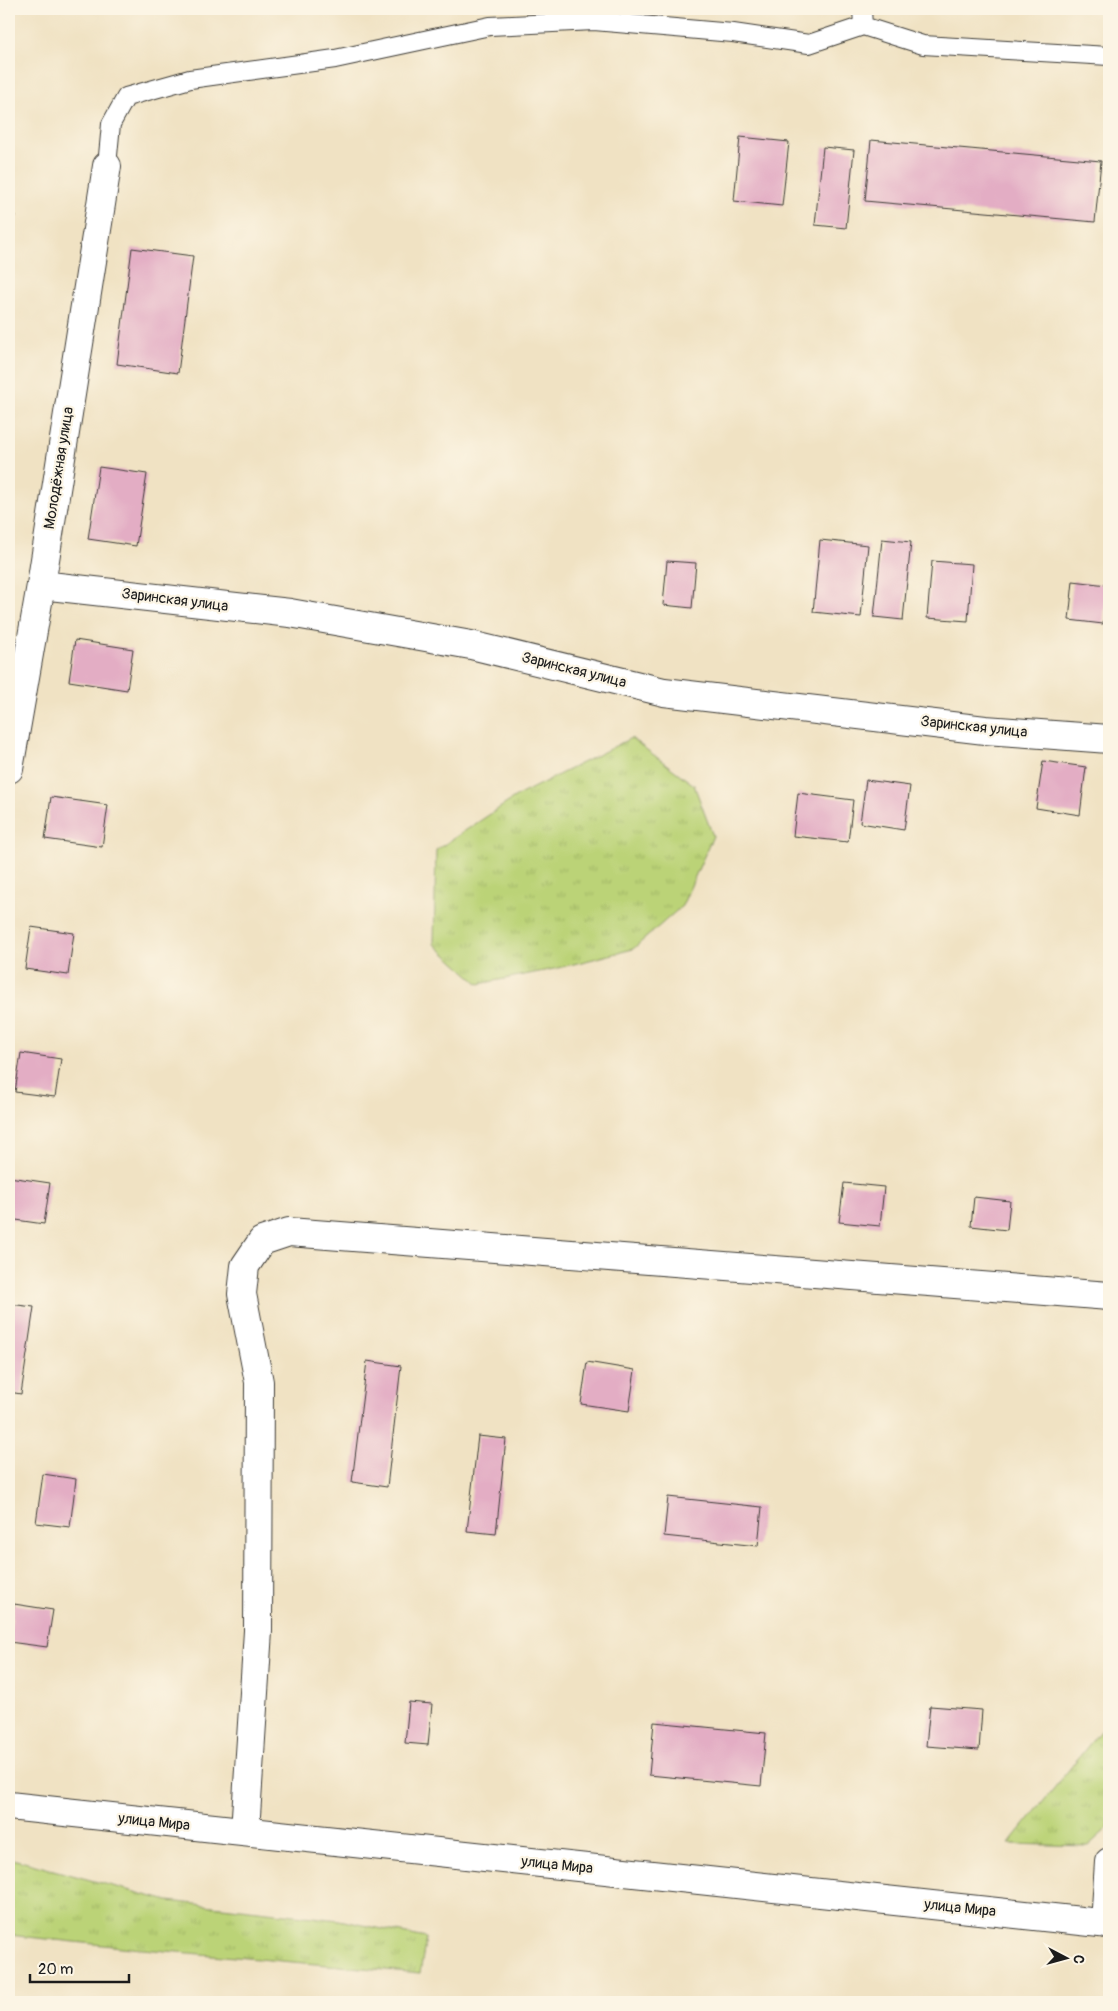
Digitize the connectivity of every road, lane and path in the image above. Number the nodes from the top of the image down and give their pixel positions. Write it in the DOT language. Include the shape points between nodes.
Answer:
graph roads {
  1 [pos="862,9"];
  2 [pos="863,26"];
  3 [pos="1109,56"];
  4 [pos="107,166"];
  5 [pos="41,585"];
  6 [pos="1109,739"];
  7 [pos="9,769"];
  8 [pos="1109,1296"];
  9 [pos="9,1806"];
  10 [pos="245,1831"];
  11 [pos="1109,1862"];
  12 [pos="1107,1924"];
  1 -- 2 [label="lane"];
  2 -- 3 [label="lane" via="923,45"];
  2 -- 4 [label="lane" via="809,44 733,33 594,22 490,26 335,59 190,79 126,97 111,124"];
  4 -- 5 [label="street, Молодёжная улица"];
  5 -- 6 [label="street, Заринская улица" via="309,616 471,645 664,692 985,730"];
  5 -- 7 [label="street, Молодёжная улица"];
  8 -- 10 [label="street" via="289,1232 262,1241 245,1266 242,1294 259,1382 258,1631"];
  9 -- 10 [label="street, улица Мира"];
  10 -- 12 [label="street, улица Мира"];
  11 -- 12 [label="street"];
}
